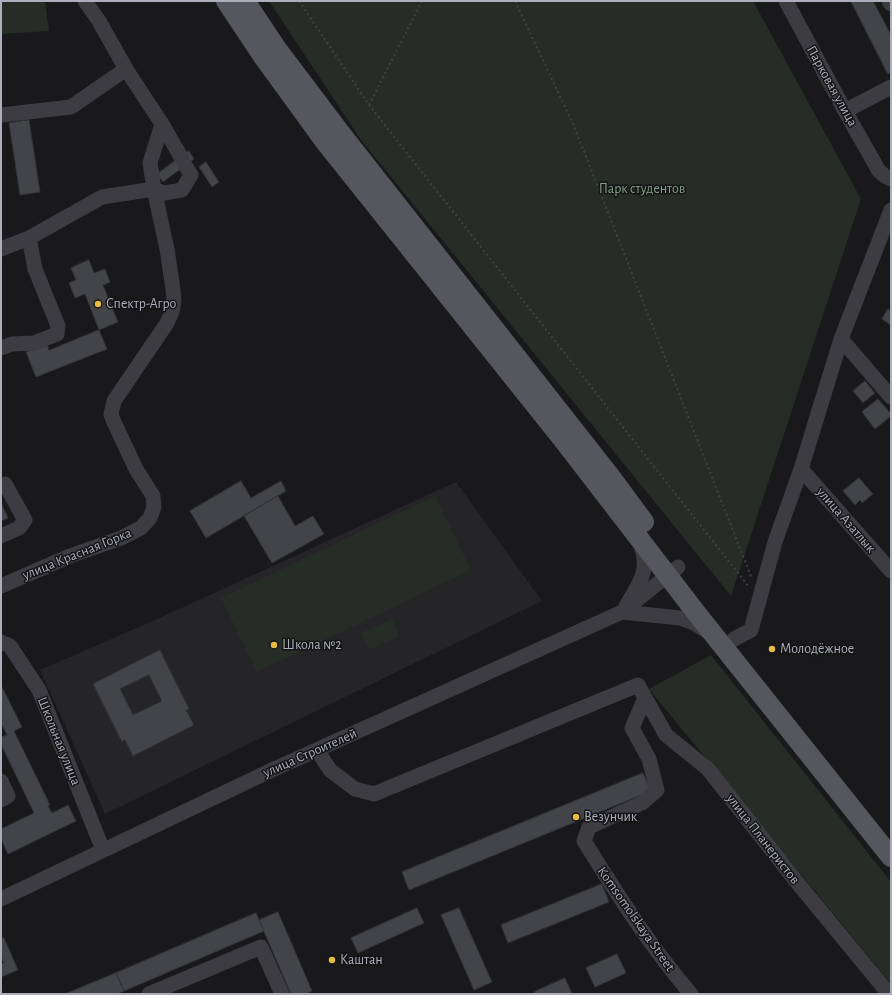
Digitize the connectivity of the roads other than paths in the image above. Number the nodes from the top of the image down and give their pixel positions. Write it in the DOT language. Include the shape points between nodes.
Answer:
graph roads {
  1 [pos="85,1"];
  2 [pos="226,1"];
  3 [pos="245,1"];
  4 [pos="786,1"];
  5 [pos="889,1"];
  6 [pos="891,4"];
  7 [pos="126,69"];
  8 [pos="891,87"];
  9 [pos="845,111"];
  10 [pos="1,115"];
  11 [pos="162,124"];
  12 [pos="885,175"];
  13 [pos="154,189"];
  14 [pos="891,211"];
  15 [pos="29,238"];
  16 [pos="1,249"];
  17 [pos="841,340"];
  18 [pos="1,348"];
  19 [pos="891,397"];
  20 [pos="801,469"];
  21 [pos="1,486"];
  22 [pos="636,534"];
  23 [pos="1,536"];
  24 [pos="673,571"];
  25 [pos="891,571"];
  26 [pos="1,586"];
  27 [pos="622,612"];
  28 [pos="714,635"];
  29 [pos="734,639"];
  30 [pos="1,642"];
  31 [pos="641,692"];
  32 [pos="317,750"];
  33 [pos="1,781"];
  34 [pos="1,800"];
  35 [pos="891,839"];
  36 [pos="103,850"];
  37 [pos="891,857"];
  38 [pos="1,899"];
  39 [pos="149,994"];
  40 [pos="282,994"];
  41 [pos="691,994"];
  42 [pos="889,994"];
  1 -- 7 [label="street" via="100,21"];
  2 -- 22 [label="main road" via="326,143"];
  3 -- 24 [label="main road" via="277,49 342,135 610,476"];
  4 -- 9 [label="street, Парковая улица"];
  5 -- 6 [label="street"];
  7 -- 10 [label="street" via="71,107"];
  7 -- 11 [label="street"];
  8 -- 9 [label="street"];
  9 -- 12 [label="street, Парковая улица"];
  11 -- 13 [label="street, улица Красная Горка" via="150,164"];
  11 -- 13 [label="street" via="191,175 182,190 164,193"];
  13 -- 15 [label="street" via="102,198"];
  13 -- 26 [label="street, улица Красная Горка" via="167,249 173,295 172,312 114,401 111,414 136,469 153,496 154,507 150,518 141,528 122,538 70,556"];
  14 -- 17 [label="street"];
  15 -- 16 [label="street"];
  15 -- 18 [label="street" via="35,269 58,326 57,334 34,343 12,344"];
  17 -- 19 [label="street"];
  17 -- 20 [label="street"];
  20 -- 25 [label="street, улица Азатлык"];
  20 -- 29 [label="street" via="775,542 751,630"];
  21 -- 23 [label="street" via="5,484 24,520 18,528"];
  22 -- 24 [label="main road"];
  22 -- 27 [label="street" via="644,554 645,571"];
  24 -- 27 [label="street, улица Строителей"];
  24 -- 28 [label="main road"];
  24 -- 29 [label="main road"];
  27 -- 28 [label="street" via="680,618"];
  27 -- 32 [label="street, улица Строителей"];
  28 -- 37 [label="main road"];
  29 -- 35 [label="main road"];
  30 -- 36 [label="street, Школьная улица" via="10,646 39,690"];
  31 -- 32 [label="street" via="374,794 355,789 330,770"];
  31 -- 41 [label="street, Komsomolskaya Street" via="632,728 649,759 657,790 642,803 589,827 584,841 625,908"];
  31 -- 42 [label="street, улица Планеристов" via="666,735 708,768"];
  32 -- 36 [label="street, улица Строителей"];
  33 -- 34 [label="street" via="8,796"];
  36 -- 38 [label="street, улица Строителей"];
  39 -- 40 [label="street" via="261,947"];
}
